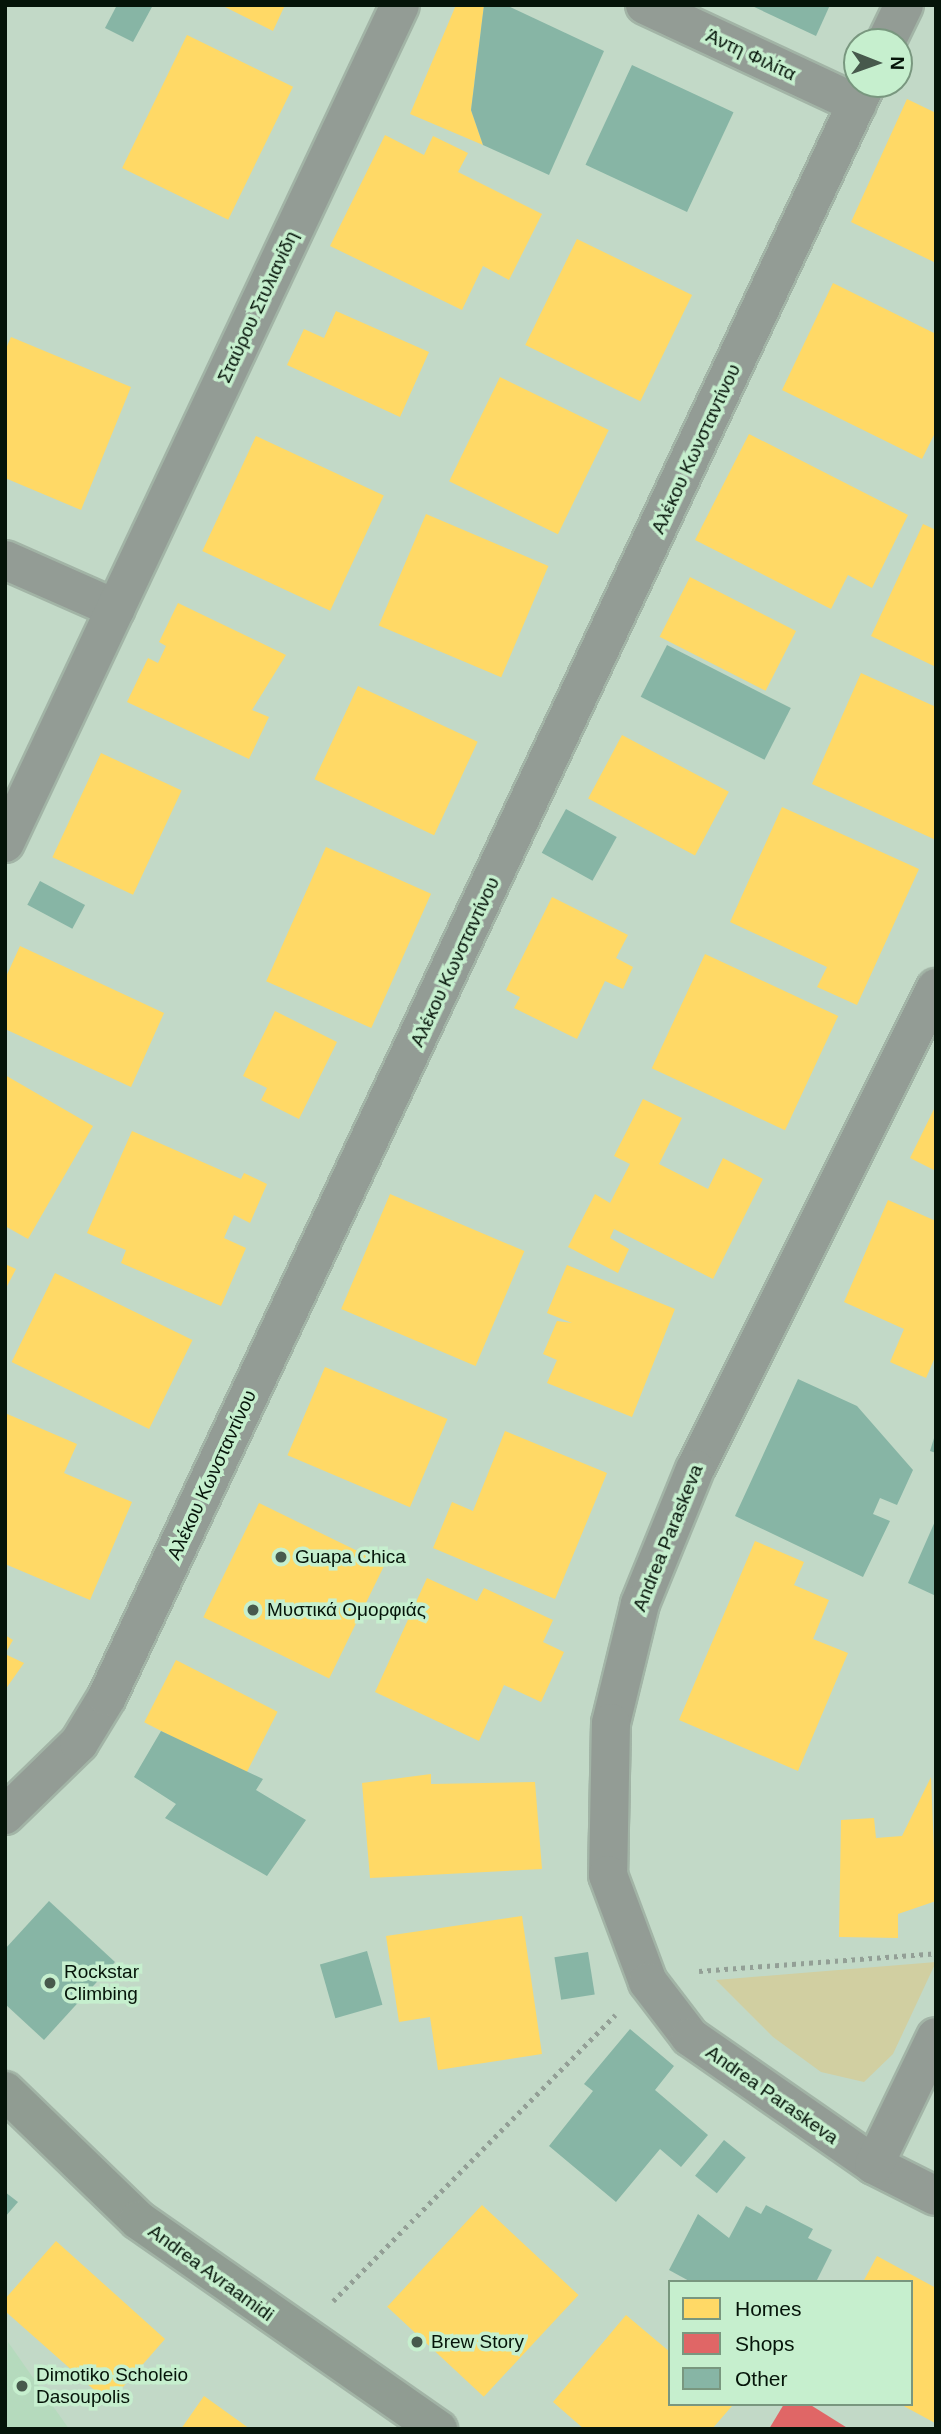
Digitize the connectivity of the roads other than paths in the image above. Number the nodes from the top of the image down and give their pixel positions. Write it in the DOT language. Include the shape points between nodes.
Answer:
graph roads {
  1 [pos="400,5"];
  2 [pos="645,5"];
  3 [pos="904,5"];
  4 [pos="893,28"];
  5 [pos="843,86"];
  6 [pos="860,98"];
  7 [pos="5,560"];
  8 [pos="116,609"];
  9 [pos="5,843"];
  10 [pos="936,988"];
  11 [pos="5,1815"];
  12 [pos="936,2036"];
  13 [pos="5,2091"];
  14 [pos="874,2165"];
  15 [pos="936,2196"];
  16 [pos="438,2429"];
  1 -- 8 [label="street, Σταύρου Στυλιανίδη"];
  2 -- 5 [label="street, Άντη Φιλίτα"];
  3 -- 4 [label="street"];
  6 -- 11 [label="street, Αλέκου Κωνσταντίνου" via="107,1697 79,1744"];
  7 -- 8 [label="street"];
  8 -- 9 [label="street, Σταύρου Στυλιανίδη"];
  10 -- 14 [label="street, Andrea Paraskeva" via="695,1469 640,1604 611,1724 608,1875 654,1990 690,2037"];
  12 -- 14 [label="street"];
  13 -- 16 [label="main road, Andrea Avraamidi" via="138,2220"];
  14 -- 15 [label="street, Andrea Paraskeva"];
}
